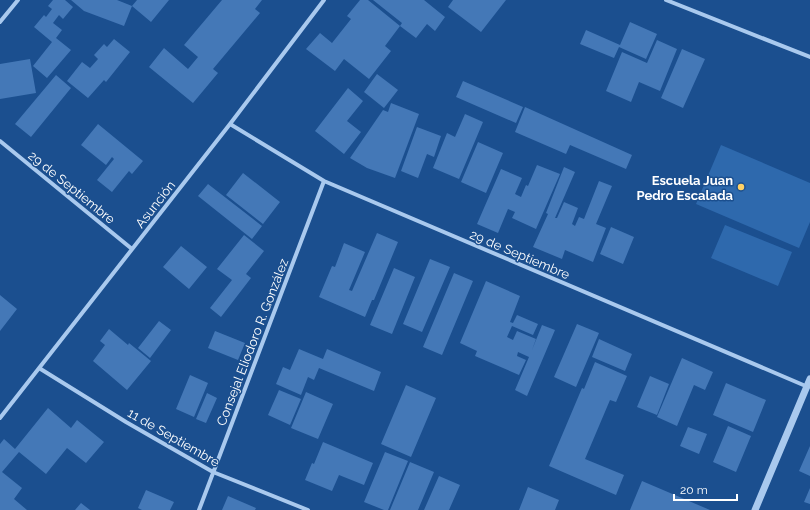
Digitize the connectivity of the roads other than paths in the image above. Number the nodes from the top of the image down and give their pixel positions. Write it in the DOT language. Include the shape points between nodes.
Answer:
graph roads {
  1 [pos="18,0"];
  2 [pos="324,0"];
  3 [pos="666,0"];
  4 [pos="0,22"];
  5 [pos="810,57"];
  6 [pos="230,124"];
  7 [pos="0,140"];
  8 [pos="324,181"];
  9 [pos="132,249"];
  10 [pos="39,368"];
  11 [pos="809,384"];
  12 [pos="0,418"];
  13 [pos="214,472"];
  14 [pos="199,510"];
  15 [pos="308,510"];
  16 [pos="755,510"];
  1 -- 4 [label="street"];
  2 -- 6 [label="street, Asunción"];
  3 -- 5 [label="street"];
  6 -- 8 [label="street, 29 de Septiembre"];
  6 -- 9 [label="street, Asunción"];
  7 -- 9 [label="street, 29 de Septiembre"];
  8 -- 11 [label="street, 29 de Septiembre"];
  8 -- 13 [label="street, Consejal Eliodoro R. González"];
  9 -- 10 [label="street, Asunción"];
  10 -- 12 [label="street, Asunción"];
  10 -- 13 [label="street, 11 de Septiembre"];
  11 -- 16 [label="street"];
  13 -- 14 [label="street, Consejal Eliodoro R. González"];
  13 -- 15 [label="street, 11 de Septiembre"];
}
